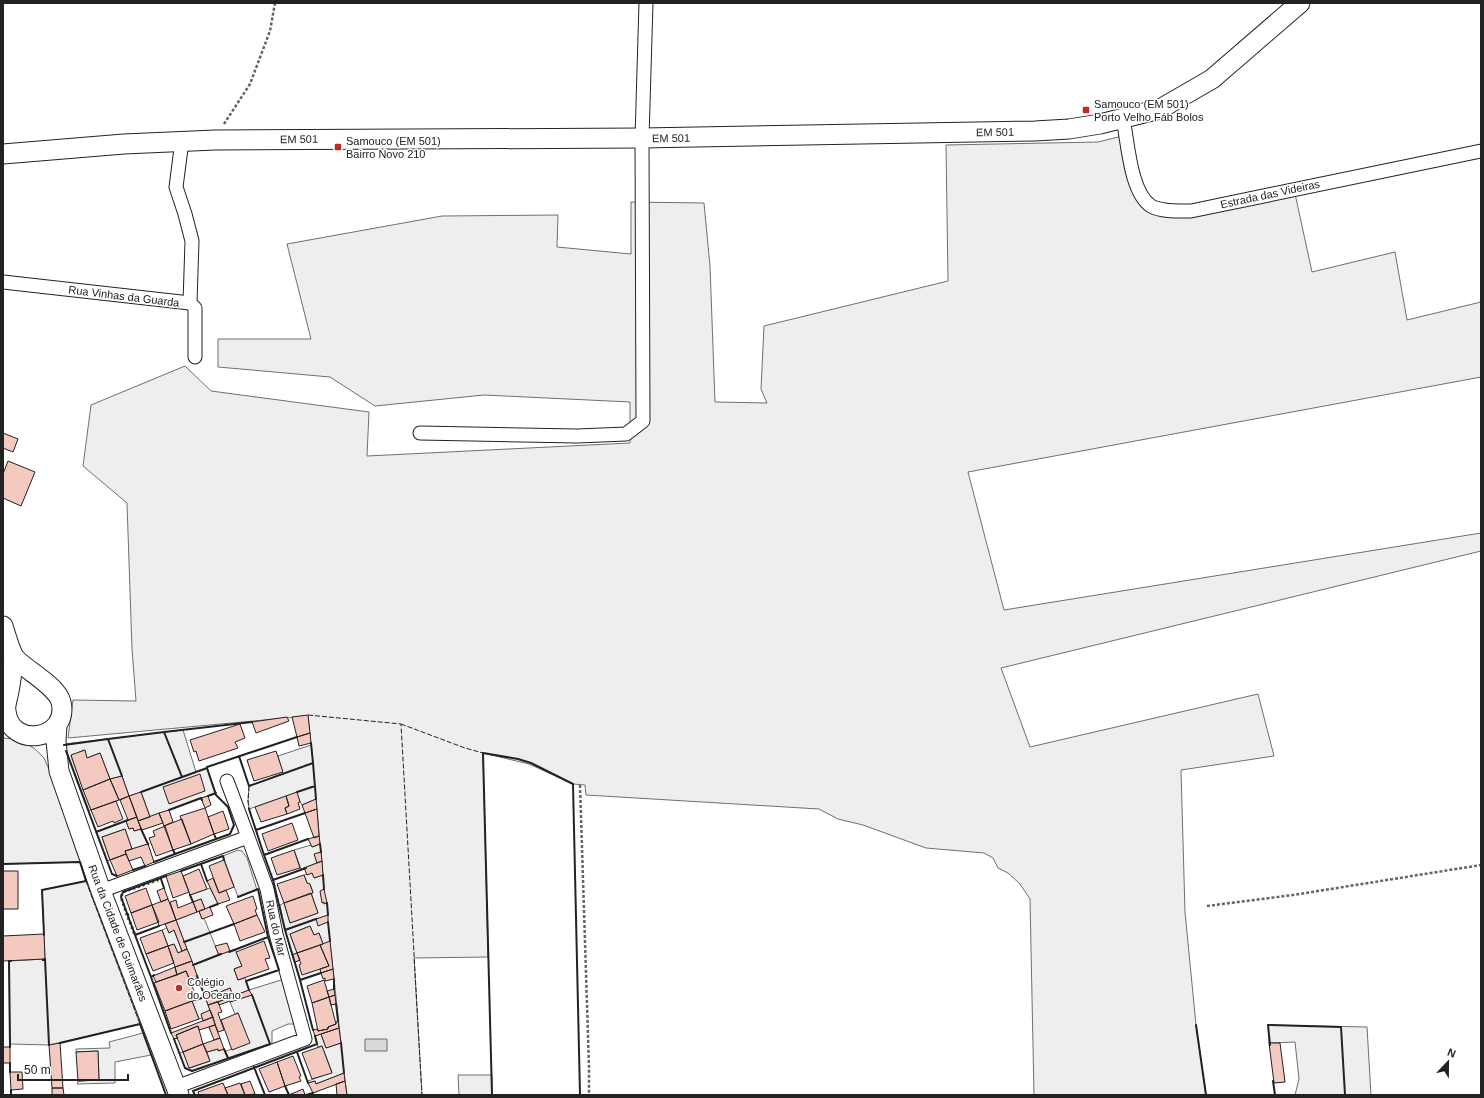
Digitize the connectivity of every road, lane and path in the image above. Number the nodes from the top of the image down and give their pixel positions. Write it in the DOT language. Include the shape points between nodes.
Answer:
graph roads {
  1 [pos="275,3"];
  2 [pos="646,3"];
  3 [pos="1300,3"];
  4 [pos="1123,119"];
  5 [pos="642,138"];
  6 [pos="215,140"];
  7 [pos="182,141"];
  8 [pos="1481,151"];
  9 [pos="3,154"];
  10 [pos="3,282"];
  11 [pos="190,303"];
  12 [pos="195,357"];
  13 [pos="420,433"];
  14 [pos="3,626"];
  15 [pos="14,657"];
  16 [pos="44,683"];
  17 [pos="6,701"];
  18 [pos="57,724"];
  19 [pos="15,733"];
  20 [pos="59,771"];
  21 [pos="227,781"];
  22 [pos="580,785"];
  23 [pos="248,837"];
  24 [pos="1481,865"];
  25 [pos="101,891"];
  26 [pos="1207,906"];
  27 [pos="178,1091"];
  28 [pos="589,1095"];
  1 -- 6 [label="path" via="270,31 250,84"];
  2 -- 5 [label="street"];
  3 -- 4 [label="main road, EM 501 / EM 501" via="1212,79 1160,109"];
  4 -- 5 [label="main road, EM 501 / EM 501" via="1069,129 1035,131"];
  4 -- 8 [label="street, Estrada das Videiras" via="1133,174 1139,192 1152,206 1172,212 1191,211"];
  5 -- 6 [label="main road, EM 501 / EM 501"];
  5 -- 13 [label="street" via="643,421 626,434 577,436"];
  6 -- 7 [label="main road, EM 501 / EM 501"];
  7 -- 9 [label="main road, EM 501 / EM 501"];
  7 -- 11 [label="street" via="176,188 192,242"];
  10 -- 11 [label="street, Rua Vinhas da Guarda"];
  11 -- 12 [label="street, Rua Vinhas da Guarda" via="195,308"];
  14 -- 15 [label="main road"];
  15 -- 16 [label="main road"];
  15 -- 17 [label="main road"];
  16 -- 17 [label="main road" via="23,683 12,690"];
  16 -- 18 [label="main road" via="57,693 60,701 62,709"];
  17 -- 19 [label="main road" via="7,718"];
  18 -- 19 [label="main road" via="46,734 39,736"];
  18 -- 20 [label="main road"];
  19 -- 20 [label="main road" via="45,754"];
  20 -- 25 [label="main road, Rua da Cidade de Guimarães"];
  21 -- 23 [label="street"];
  22 -- 28 [label="path"];
  23 -- 25 [label="street"];
  23 -- 27 [label="street, Rua do Mar" via="267,889 276,934 305,1039"];
  24 -- 26 [label="path"];
  25 -- 27 [label="main road, Rua da Cidade de Guimarães"];
}
